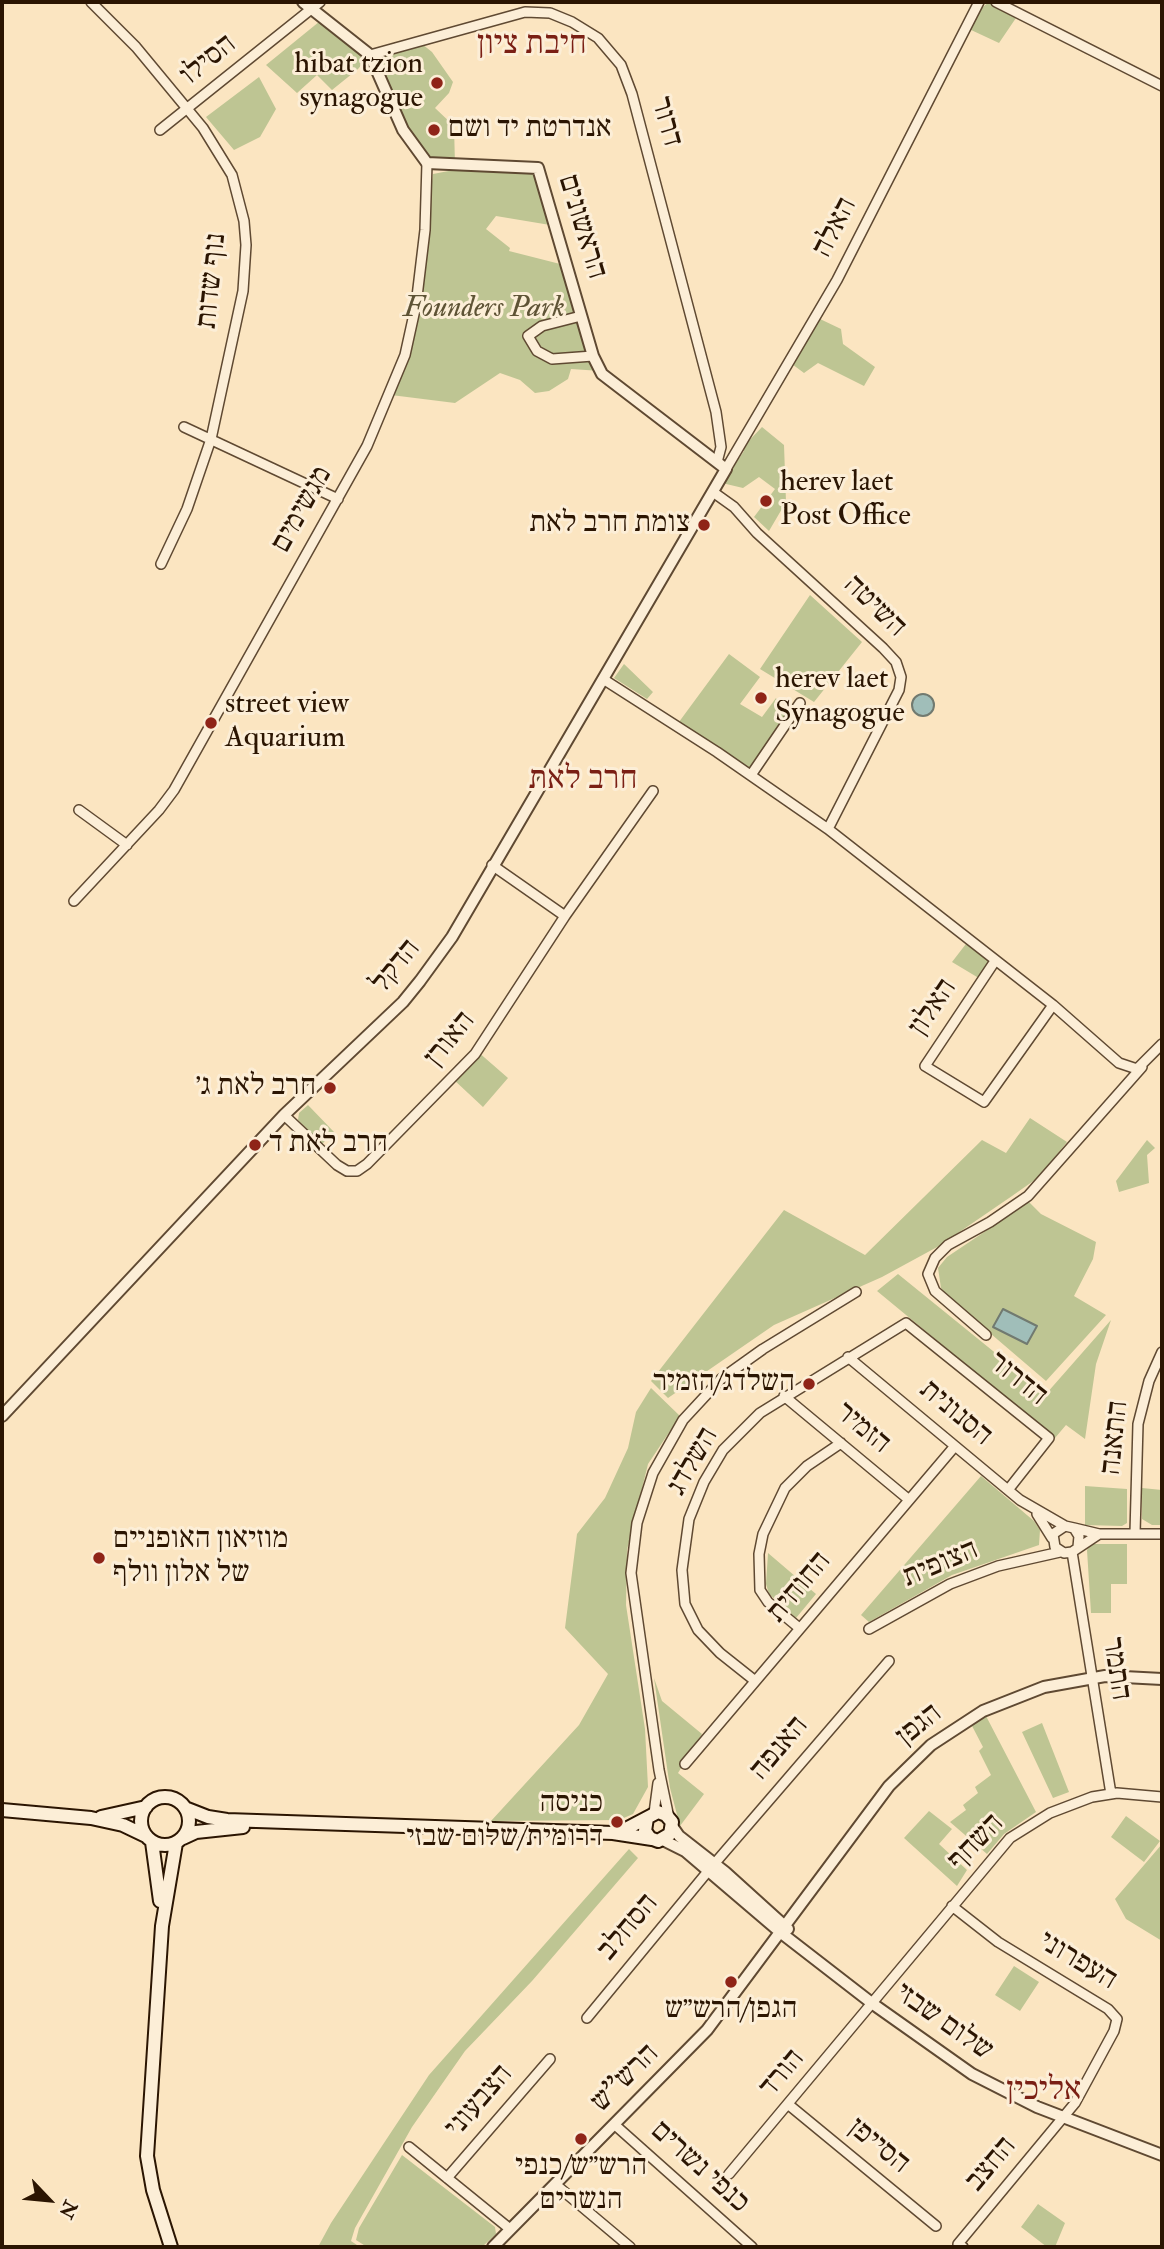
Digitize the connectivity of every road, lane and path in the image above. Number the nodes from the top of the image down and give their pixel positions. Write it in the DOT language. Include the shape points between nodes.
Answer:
graph roads {
  1 [pos="91,2"];
  2 [pos="979,2"];
  3 [pos="996,2"];
  4 [pos="311,4"];
  5 [pos="370,55"];
  6 [pos="1162,86"];
  7 [pos="188,109"];
  8 [pos="160,130"];
  9 [pos="427,163"];
  10 [pos="581,316"];
  11 [pos="593,356"];
  12 [pos="184,427"];
  13 [pos="211,439"];
  14 [pos="721,466"];
  15 [pos="713,492"];
  16 [pos="338,499"];
  17 [pos="160,564"];
  18 [pos="603,679"];
  19 [pos="800,703"];
  20 [pos="751,775"];
  21 [pos="653,790"];
  22 [pos="79,810"];
  23 [pos="828,829"];
  24 [pos="127,845"];
  25 [pos="492,865"];
  26 [pos="74,901"];
  27 [pos="565,916"];
  28 [pos="995,961"];
  29 [pos="1053,1005"];
  30 [pos="1162,1044"];
  31 [pos="1144,1066"];
  32 [pos="284,1115"];
  33 [pos="856,1292"];
  34 [pos="900,1324"];
  35 [pos="986,1335"];
  36 [pos="1162,1352"];
  37 [pos="848,1357"];
  38 [pos="784,1396"];
  39 [pos="2,1416"];
  40 [pos="841,1443"];
  41 [pos="954,1446"];
  42 [pos="1008,1490"];
  43 [pos="908,1499"];
  44 [pos="1031,1508"];
  45 [pos="1069,1527"];
  46 [pos="1135,1533"];
  47 [pos="1099,1534"];
  48 [pos="1162,1534"];
  49 [pos="1052,1540"];
  50 [pos="1075,1550"];
  51 [pos="1060,1552"];
  52 [pos="1037,1556"];
  53 [pos="798,1627"];
  54 [pos="869,1629"];
  55 [pos="889,1661"];
  56 [pos="1091,1678"];
  57 [pos="1162,1679"];
  58 [pos="754,1680"];
  59 [pos="685,1764"];
  60 [pos="659,1770"];
  61 [pos="1111,1794"];
  62 [pos="1162,1797"];
  63 [pos="146,1807"];
  64 [pos="185,1808"];
  65 [pos="2,1810"];
  66 [pos="650,1816"];
  67 [pos="90,1818"];
  68 [pos="671,1822"];
  69 [pos="279,1824"];
  70 [pos="613,1833"];
  71 [pos="149,1839"];
  72 [pos="657,1839"];
  73 [pos="180,1840"];
  74 [pos="712,1867"];
  75 [pos="952,1906"];
  76 [pos="162,1926"];
  77 [pos="782,1929"];
  78 [pos="873,2004"];
  79 [pos="587,2018"];
  80 [pos="550,2059"];
  81 [pos="789,2105"];
  82 [pos="1064,2118"];
  83 [pos="615,2125"];
  84 [pos="409,2147"];
  85 [pos="1162,2155"];
  86 [pos="729,2174"];
  87 [pos="447,2178"];
  88 [pos="555,2184"];
  89 [pos="936,2226"];
  90 [pos="510,2229"];
  91 [pos="961,2246"];
  92 [pos="171,2247"];
  93 [pos="493,2247"];
  94 [pos="630,2247"];
  95 [pos="752,2247"];
  1 -- 7 [label="street, נוף שדות"];
  2 -- 14 [label="street, האלה" via="837,280"];
  3 -- 6 [label="street"];
  4 -- 5 [label="street"];
  4 -- 7 [label="street, הסילו"];
  5 -- 9 [label="street" via="402,130"];
  5 -- 14 [label="street, דרור" via="525,12 550,13 598,38 621,65 632,94 716,412"];
  7 -- 8 [label="street, הסילו"];
  7 -- 13 [label="street, נוף שדות" via="232,176 240,197 246,245 243,290"];
  9 -- 10 [label="street, הראשונים" via="538,168"];
  9 -- 16 [label="street, מגשימים" via="425,229 405,355 367,446"];
  10 -- 11 [label="street, הראשונים"];
  10 -- 11 [label="street" via="542,326 528,336 537,351 551,359"];
  11 -- 14 [label="street, הראשונים" via="602,374"];
  12 -- 13 [label="street"];
  13 -- 16 [label="street"];
  13 -- 17 [label="street, נוף שדות" via="187,509"];
  14 -- 15 [label="street, הדקל"];
  15 -- 18 [label="street, הדקל"];
  15 -- 23 [label="street, השיטה" via="896,662 899,690"];
  16 -- 24 [label="street, מגשימים" via="192,760 159,810"];
  18 -- 20 [label="street"];
  18 -- 25 [label="street, הדקל"];
  19 -- 20 [label="street"];
  20 -- 23 [label="street"];
  21 -- 27 [label="street, האורן"];
  22 -- 24 [label="street"];
  23 -- 28 [label="street"];
  24 -- 26 [label="street, מגשימים"];
  25 -- 27 [label="street"];
  25 -- 32 [label="street, הדקל" via="452,937 412,992"];
  27 -- 32 [label="street, האורן" via="475,1054 367,1164 357,1171 337,1166"];
  28 -- 29 [label="street"];
  28 -- 29 [label="street, האלון" via="925,1066 984,1102"];
  29 -- 31 [label="street" via="1119,1063 1133,1069"];
  30 -- 31 [label="street"];
  31 -- 35 [label="street" via="1028,1196 948,1245 935,1258 928,1274 935,1291"];
  32 -- 39 [label="street, הדקל"];
  33 -- 60 [label="street" via="721,1379 683,1420 653,1473 637,1522 631,1573"];
  34 -- 37 [label="street, השלדג"];
  34 -- 42 [label="street, הדרור" via="911,1325 1049,1438"];
  36 -- 46 [label="street, התאנה" via="1138,1424"];
  37 -- 38 [label="street, השלדג"];
  37 -- 41 [label="street, הסנונית"];
  38 -- 40 [label="street, הזמיר"];
  38 -- 58 [label="street, השלדג" via="742,1429 713,1465 695,1500 682,1566 685,1604 698,1630"];
  40 -- 43 [label="street, הזמיר"];
  40 -- 53 [label="street" via="785,1488 763,1534 760,1590"];
  41 -- 42 [label="street, הסנונית"];
  41 -- 43 [label="street, החוחית"];
  42 -- 44 [label="street, הסנונית"];
  43 -- 53 [label="street, החוחית"];
  44 -- 45 [label="street, הסנונית"];
  44 -- 49 [label="street, הסנונית"];
  45 -- 47 [label="street"];
  45 -- 49 [label="street" via="1056,1530"];
  45 -- 50 [label="street" via="1079,1536"];
  46 -- 47 [label="street"];
  46 -- 48 [label="street"];
  47 -- 50 [label="street"];
  49 -- 51 [label="street"];
  49 -- 52 [label="street, הצופית"];
  50 -- 51 [label="street"];
  50 -- 56 [label="street, התמר"];
  51 -- 52 [label="street, הצופית"];
  52 -- 54 [label="street, הצופית" via="950,1584"];
  53 -- 58 [label="street, החוחית"];
  55 -- 74 [label="street, האנפה"];
  56 -- 57 [label="street, הגפן"];
  56 -- 61 [label="street, התמר"];
  56 -- 77 [label="street, הגפן" via="1003,1701 931,1745 889,1786"];
  58 -- 59 [label="street, החוחית"];
  60 -- 66 [label="street"];
  60 -- 68 [label="street"];
  61 -- 62 [label="street, השחף"];
  61 -- 75 [label="street, השחף" via="1067,1806 1022,1829 996,1852"];
  63 -- 64 [label="main road" via="166,1797"];
  63 -- 67 [label="main road"];
  63 -- 71 [label="main road" via="141,1822"];
  64 -- 69 [label="main road" via="216,1819"];
  64 -- 73 [label="main road" via="189,1823"];
  65 -- 67 [label="main road"];
  66 -- 68 [label="main road" via="663,1813"];
  66 -- 70 [label="main road"];
  66 -- 72 [label="main road" via="645,1831"];
  67 -- 71 [label="main road" via="123,1825"];
  68 -- 72 [label="main road" via="670,1835"];
  68 -- 74 [label="street, שלום שבזי" via="679,1836"];
  69 -- 70 [label="main road"];
  69 -- 73 [label="main road" via="205,1831"];
  70 -- 72 [label="main road"];
  71 -- 73 [label="main road" via="168,1845"];
  71 -- 76 [label="main road" via="157,1858"];
  72 -- 74 [label="street, שלום שבזי"];
  73 -- 76 [label="main road" via="170,1861"];
  74 -- 77 [label="street, שלום שבזי"];
  74 -- 79 [label="street, הסחלב"];
  75 -- 78 [label="street, השחף"];
  75 -- 82 [label="street, העפרוני" via="1006,1948 1108,2009 1117,2019"];
  76 -- 92 [label="main road" via="147,2156"];
  77 -- 78 [label="street, שלום שבזי"];
  77 -- 83 [label="street, הרש''ש" via="707,2030"];
  78 -- 81 [label="street, הורד"];
  78 -- 82 [label="street, שלום שבזי" via="981,2079"];
  80 -- 87 [label="street, הצבעוני"];
  81 -- 86 [label="street, הורד"];
  81 -- 89 [label="street, הסייפן"];
  82 -- 85 [label="street, שלום שבזי"];
  82 -- 91 [label="street, החצב"];
  83 -- 88 [label="street, הרש''ש"];
  83 -- 95 [label="street, כנפי נשרים"];
  84 -- 87 [label="street, הצבעוני"];
  87 -- 90 [label="street, הצבעוני"];
  88 -- 90 [label="street, הרש''ש"];
  88 -- 94 [label="street"];
  90 -- 93 [label="street, הרש''ש"];
}
